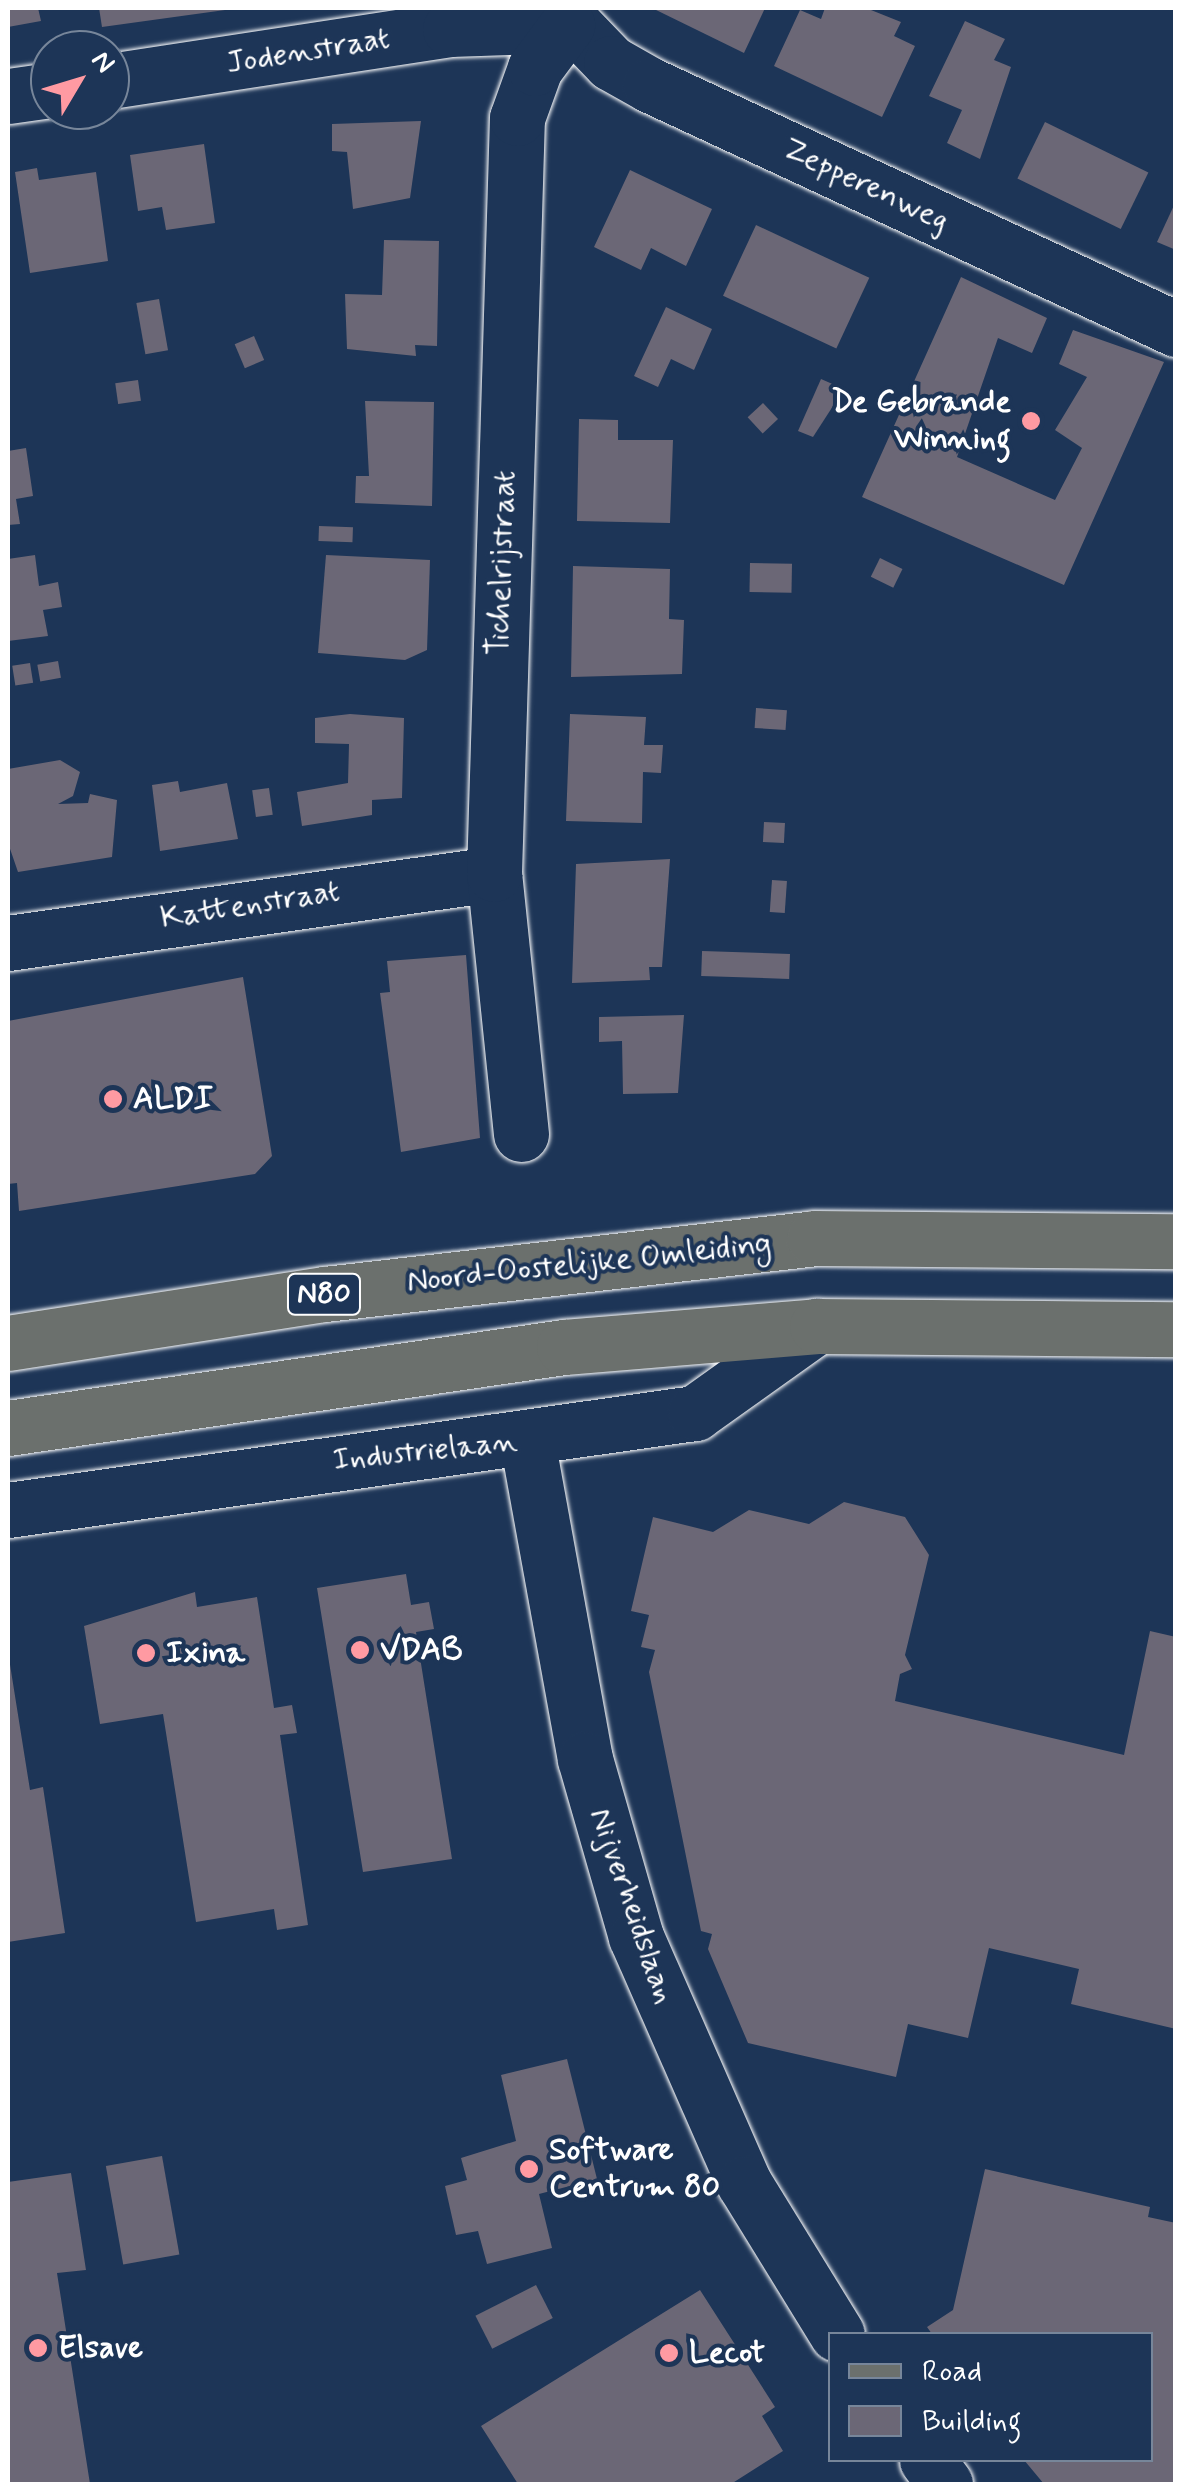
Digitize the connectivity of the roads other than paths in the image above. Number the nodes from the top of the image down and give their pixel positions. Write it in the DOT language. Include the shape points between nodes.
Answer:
graph roads {
  1 [pos="562,16"];
  2 [pos="130,78"];
  3 [pos="1176,329"];
  4 [pos="494,874"];
  5 [pos="8,943"];
  6 [pos="521,1134"];
  7 [pos="1176,1241"];
  8 [pos="816,1326"];
  9 [pos="1176,1330"];
  10 [pos="8,1342"];
  11 [pos="8,1428"];
  12 [pos="526,1440"];
  13 [pos="8,1510"];
  14 [pos="837,2332"];
  15 [pos="928,2462"];
  16 [pos="945,2484"];
  1 -- 2 [label="street, Jodenstraat"];
  1 -- 3 [label="street, Zepperenweg" via="650,85"];
  1 -- 4 [label="street, Tichelrijstraat" via="517,118"];
  4 -- 5 [label="street, Kattenstraat"];
  4 -- 6 [label="street, Tichelrijstraat"];
  7 -- 10 [label="main road, Noord-Oostelijke Omleiding / N80" via="814,1238 324,1294"];
  8 -- 9 [label="main road"];
  8 -- 11 [label="main road" via="545,1350"];
  8 -- 12 [label="street, Industrielaan" via="695,1412"];
  12 -- 13 [label="street, Industrielaan"];
  12 -- 14 [label="street, Nijverheidslaan" via="585,1759 636,1937 744,2183"];
  15 -- 16 [label="street"];
}
